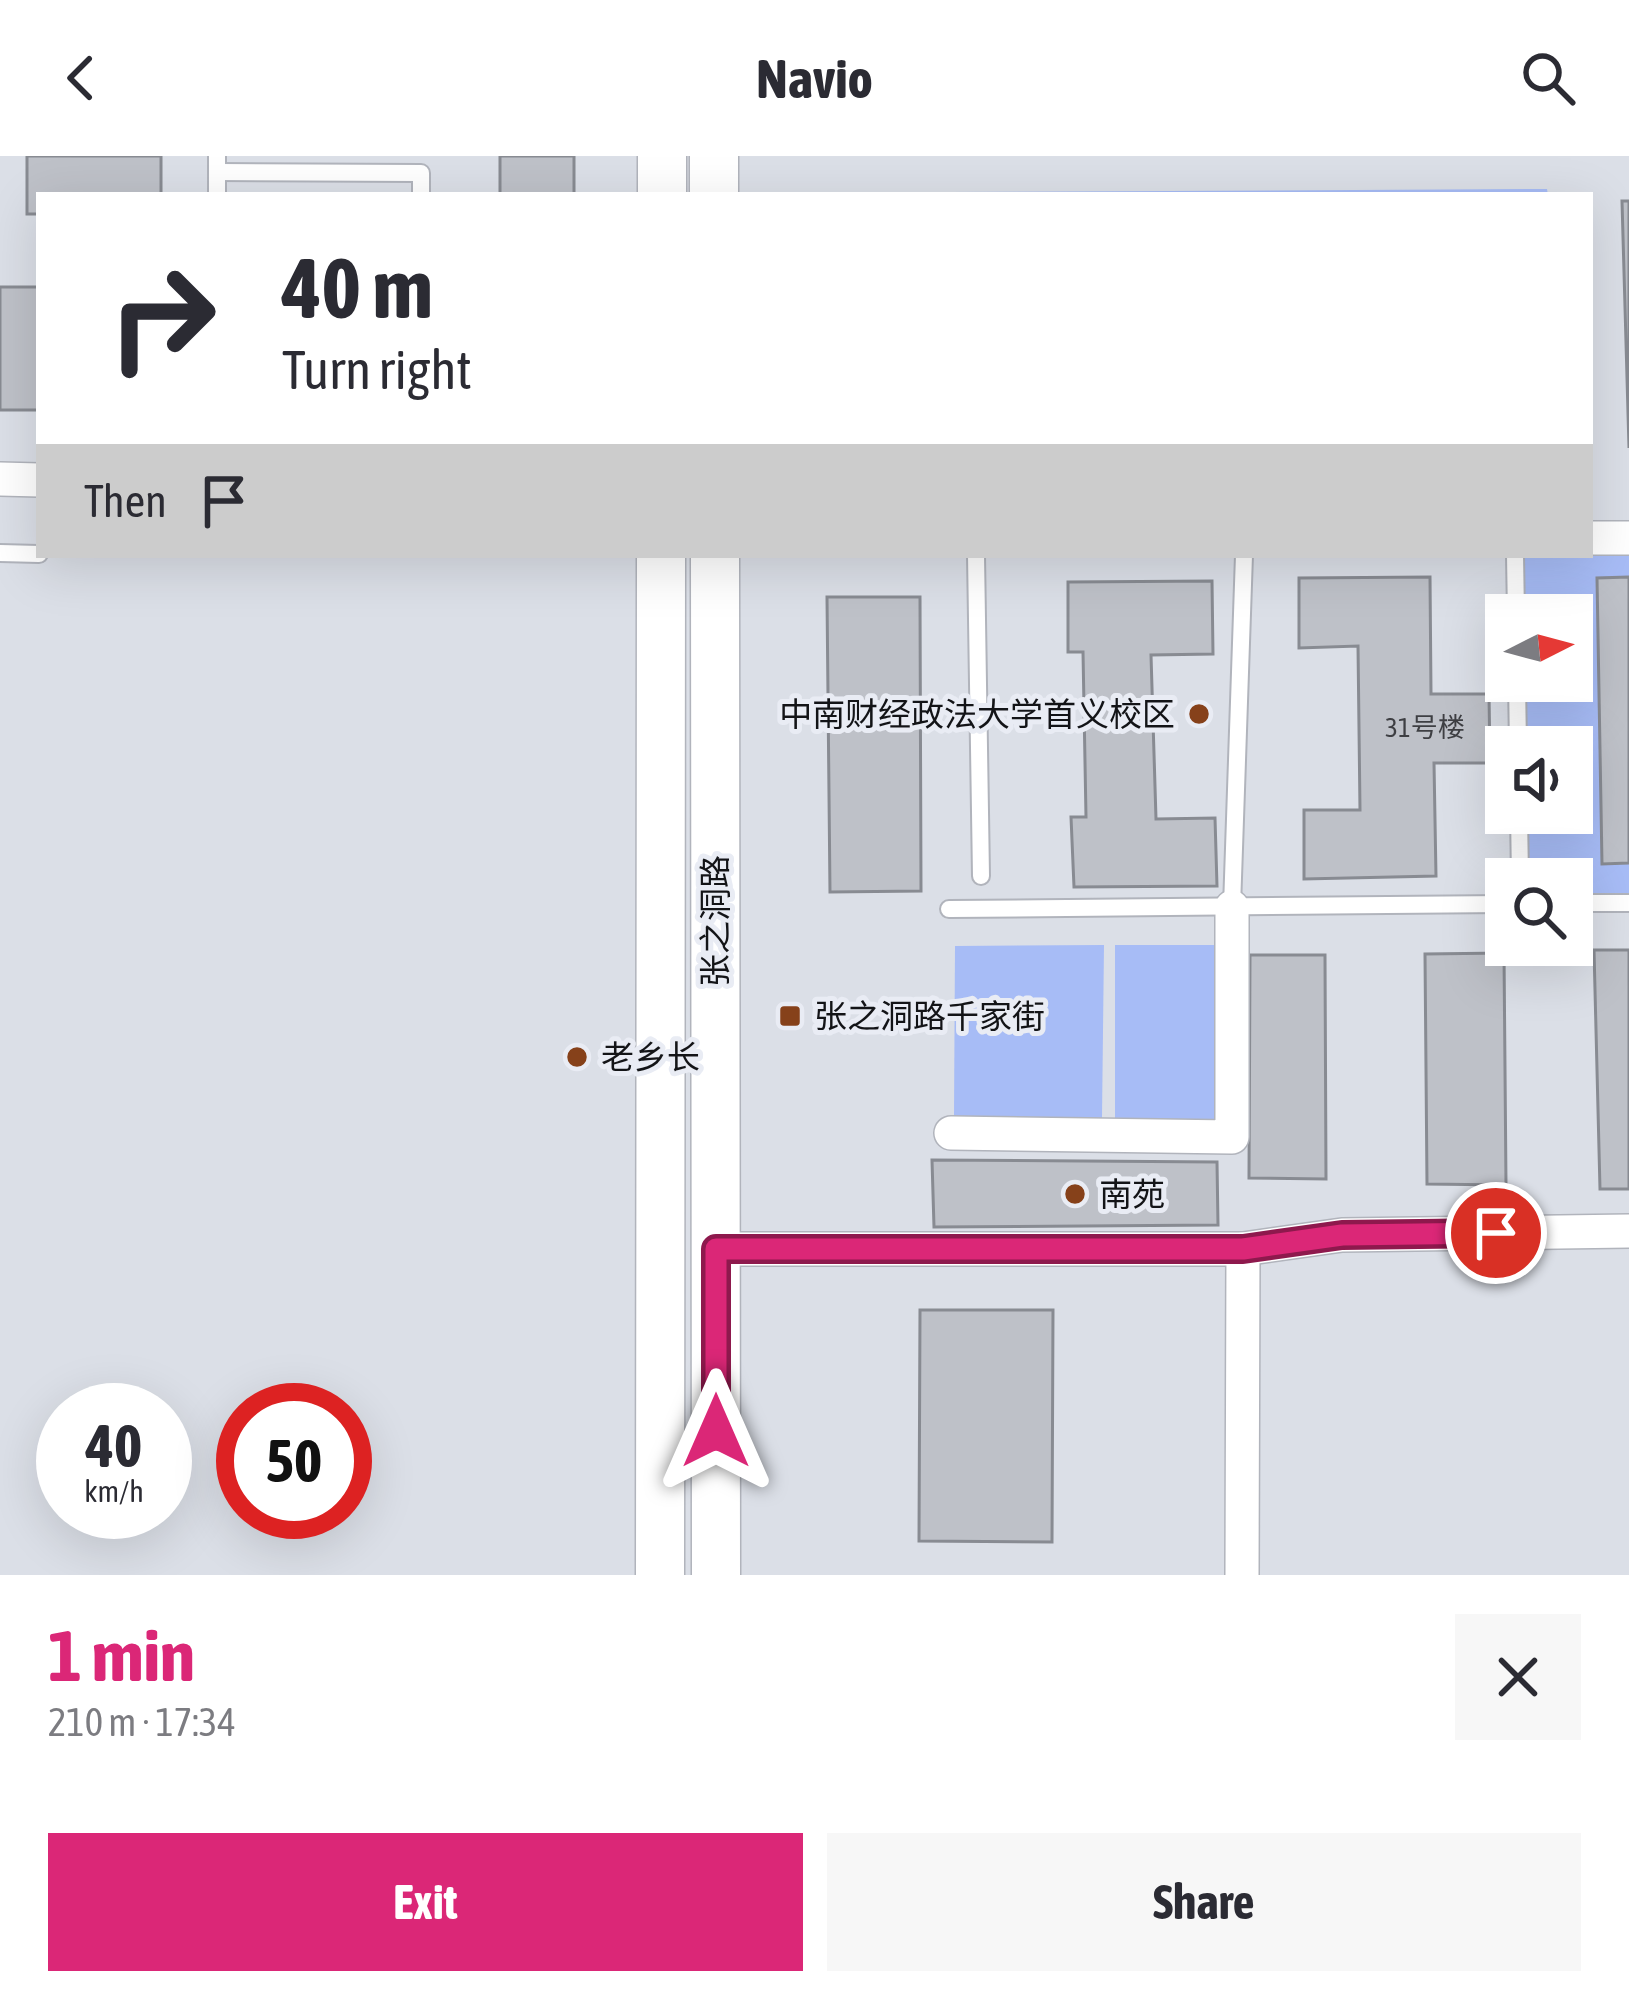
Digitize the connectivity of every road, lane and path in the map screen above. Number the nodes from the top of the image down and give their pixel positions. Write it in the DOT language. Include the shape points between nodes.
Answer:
graph roads {
  1 [pos="662,156"];
  2 [pos="714,156"];
  3 [pos="217,164"];
  4 [pos="421,192"];
  5 [pos="662,192"];
  6 [pos="714,192"];
  7 [pos="0,479"];
  8 [pos="36,480"];
  9 [pos="1593,538"];
  10 [pos="1629,538"];
  11 [pos="0,553"];
  12 [pos="36,554"];
  13 [pos="661,558"];
  14 [pos="715,558"];
  15 [pos="976,558"];
  16 [pos="1244,558"];
  17 [pos="1515,558"];
  18 [pos="1516,594"];
  19 [pos="981,876"];
  20 [pos="1593,903"];
  21 [pos="1629,903"];
  22 [pos="1485,904"];
  23 [pos="1232,907"];
  24 [pos="950,909"];
  25 [pos="952,1133"];
  26 [pos="1629,1231"];
  27 [pos="716,1249"];
  28 [pos="1243,1249"];
  29 [pos="660,1575"];
  30 [pos="716,1575"];
  31 [pos="1242,1575"];
  1 -- 5 [label="main road"];
  2 -- 6 [label="main road"];
  3 -- 4 [label="lane" via="421,173"];
  7 -- 8 [label="street"];
  9 -- 10 [label="street"];
  11 -- 12 [label="lane"];
  13 -- 29 [label="main road, 张之洞路"];
  14 -- 27 [label="main road, 张之洞路"];
  15 -- 19 [label="lane"];
  16 -- 23 [label="lane"];
  17 -- 18 [label="lane"];
  20 -- 21 [label="lane"];
  22 -- 23 [label="lane"];
  23 -- 24 [label="lane"];
  23 -- 25 [label="street" via="1232,1137"];
  26 -- 28 [label="street" via="1342,1235"];
  27 -- 28 [label="street"];
  27 -- 30 [label="main road, 张之洞路"];
  28 -- 31 [label="street"];
}
